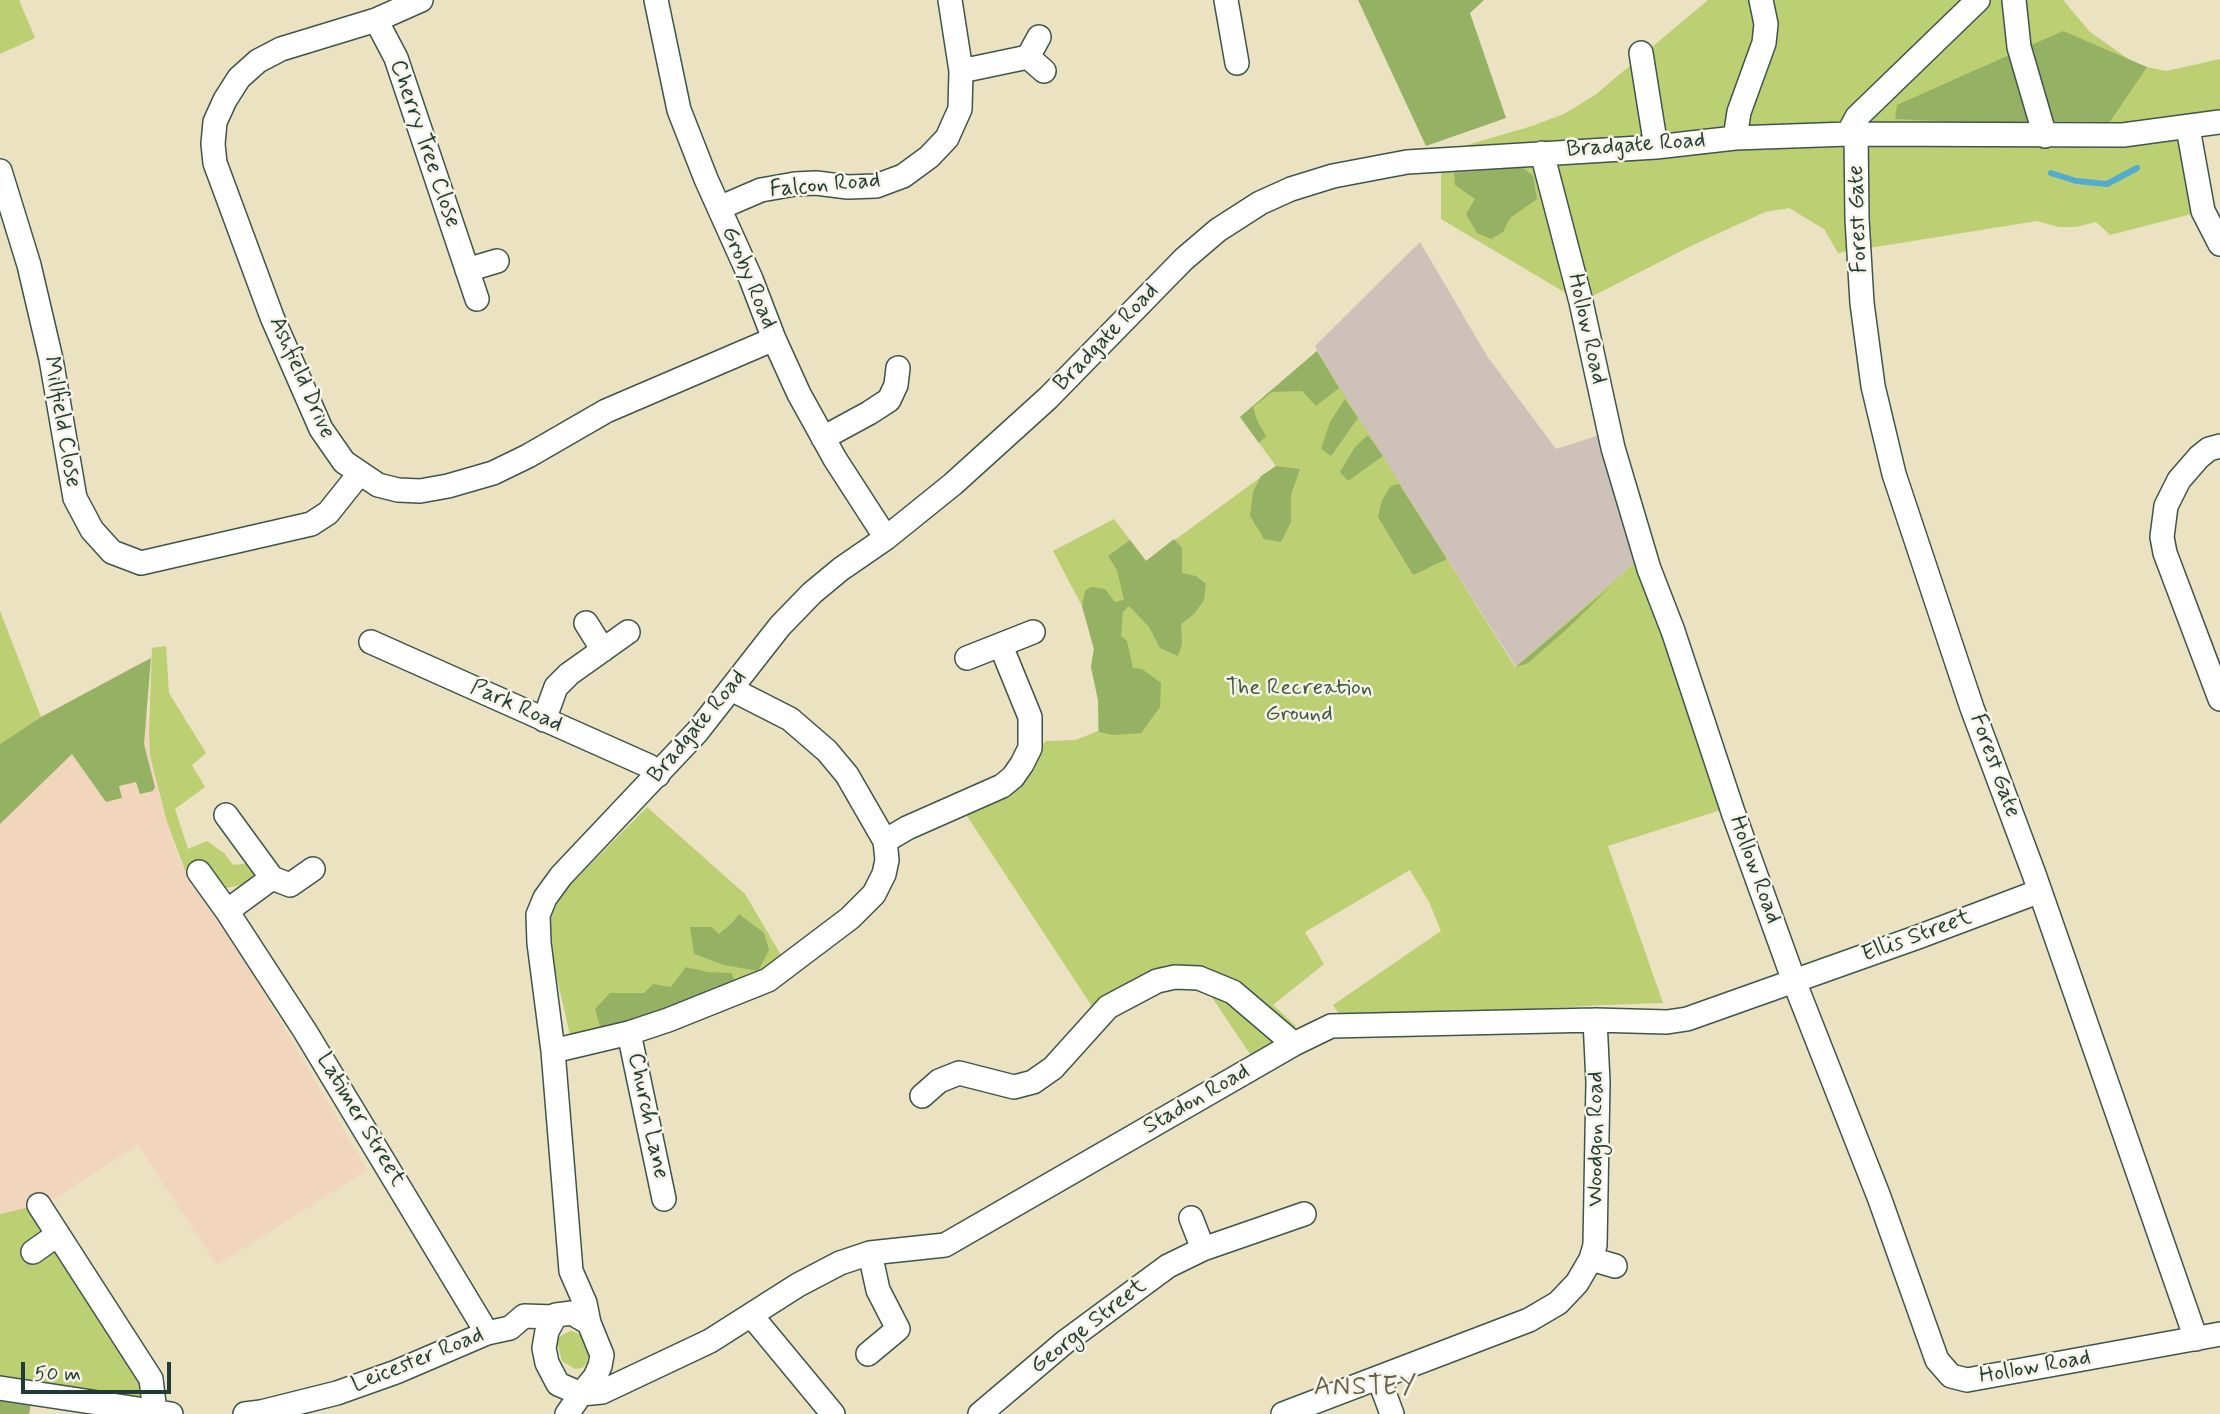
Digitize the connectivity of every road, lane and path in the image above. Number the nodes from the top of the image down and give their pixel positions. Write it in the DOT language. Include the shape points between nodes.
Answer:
graph roads {
  1 [pos="421,0"];
  2 [pos="656,0"];
  3 [pos="950,0"];
  4 [pos="1226,0"];
  5 [pos="1761,0"];
  6 [pos="1978,0"];
  7 [pos="2014,0"];
  8 [pos="376,20"];
  9 [pos="1641,53"];
  10 [pos="1037,55"];
  11 [pos="1237,63"];
  12 [pos="961,71"];
  13 [pos="2220,122"];
  14 [pos="2188,128"];
  15 [pos="1852,134"];
  16 [pos="2045,135"];
  17 [pos="1735,138"];
  18 [pos="1656,147"];
  19 [pos="1542,153"];
  20 [pos="7,174"];
  21 [pos="719,208"];
  22 [pos="2220,244"];
  23 [pos="497,261"];
  24 [pos="467,270"];
  25 [pos="477,299"];
  26 [pos="774,339"];
  27 [pos="898,368"];
  28 [pos="823,438"];
  29 [pos="2220,446"];
  30 [pos="360,473"];
  31 [pos="886,538"];
  32 [pos="586,623"];
  33 [pos="628,632"];
  34 [pos="1033,632"];
  35 [pos="371,642"];
  36 [pos="1001,646"];
  37 [pos="603,650"];
  38 [pos="967,658"];
  39 [pos="731,689"];
  40 [pos="2220,699"];
  41 [pos="544,720"];
  42 [pos="658,775"];
  43 [pos="226,816"];
  44 [pos="885,841"];
  45 [pos="313,869"];
  46 [pos="200,872"];
  47 [pos="272,878"];
  48 [pos="2040,891"];
  49 [pos="227,911"];
  50 [pos="1794,981"];
  51 [pos="1595,1020"];
  52 [pos="629,1033"];
  53 [pos="1294,1044"];
  54 [pos="553,1051"];
  55 [pos="922,1096"];
  56 [pos="664,1199"];
  57 [pos="39,1205"];
  58 [pos="1304,1214"];
  59 [pos="1191,1218"];
  60 [pos="57,1235"];
  61 [pos="1203,1248"];
  62 [pos="33,1252"];
  63 [pos="870,1254"];
  64 [pos="1591,1259"];
  65 [pos="1615,1266"];
  66 [pos="571,1271"];
  67 [pos="751,1315"];
  68 [pos="555,1316"];
  69 [pos="589,1323"];
  70 [pos="510,1328"];
  71 [pos="486,1333"];
  72 [pos="2220,1334"];
  73 [pos="2196,1339"];
  74 [pos="544,1348"];
  75 [pos="868,1354"];
  76 [pos="602,1355"];
  77 [pos="643,1372"];
  78 [pos="1378,1378"];
  79 [pos="558,1384"];
  80 [pos="0,1388"];
  81 [pos="581,1394"];
  82 [pos="163,1413"];
  83 [pos="245,1414"];
  84 [pos="557,1414"];
  85 [pos="833,1414"];
  86 [pos="980,1414"];
  87 [pos="1283,1414"];
  88 [pos="1392,1414"];
  1 -- 8 [label="street, Ashfield Drive"];
  2 -- 21 [label="street, Groby Road" via="679,110"];
  3 -- 12 [label="street, Falcon Road"];
  4 -- 11 [label="street" via="1244,35"];
  5 -- 17 [label="street" via="1765,43 1739,112"];
  6 -- 15 [label="street" via="1857,117"];
  7 -- 16 [label="street" via="2019,47"];
  8 -- 24 [label="street, Cherry Tree Close" via="396,58"];
  8 -- 30 [label="street, Ashfield Drive" via="281,49 258,61 239,78 225,100 215,122 213,144 215,163 304,393 333,449"];
  9 -- 18 [label="street"];
  10 -- 12 [label="street"];
  12 -- 21 [label="street, Falcon Road" via="960,109 947,138 903,176 876,186 795,184 761,190"];
  13 -- 14 [label="street, Bradgate Road"];
  14 -- 16 [label="street, Bradgate Road" via="2123,135"];
  14 -- 22 [label="street" via="2203,211"];
  15 -- 16 [label="street, Bradgate Road"];
  15 -- 17 [label="street, Bradgate Road"];
  15 -- 48 [label="street, Forest Gate" via="1862,303 1876,398 1894,474 1972,708"];
  17 -- 18 [label="street, Bradgate Road"];
  18 -- 19 [label="street, Bradgate Road"];
  19 -- 31 [label="street, Bradgate Road" via="1407,162 1333,176 1260,203 1184,259 1048,398"];
  19 -- 50 [label="street, Hollow Road" via="1614,449 1649,569"];
  20 -- 30 [label="street, Millfield Close" via="51,359 75,498 92,530 112,552 141,563 312,524 328,513"];
  21 -- 26 [label="street, Groby Road"];
  23 -- 24 [label="street"];
  24 -- 25 [label="street, Cherry Tree Close"];
  26 -- 28 [label="street, Groby Road"];
  26 -- 30 [label="street, Ashfield Drive" via="606,411 493,473 420,491 378,485"];
  27 -- 28 [label="street" via="889,400"];
  28 -- 31 [label="street, Groby Road"];
  29 -- 40 [label="street" via="2199,457 2179,480 2166,506 2162,537"];
  31 -- 39 [label="street, Bradgate Road" via="812,593"];
  32 -- 37 [label="street"];
  33 -- 37 [label="street"];
  34 -- 36 [label="street"];
  35 -- 41 [label="street, Park Road"];
  36 -- 38 [label="street"];
  36 -- 44 [label="street" via="1030,717 1030,748 1022,764 1002,786"];
  37 -- 41 [label="street" via="556,687"];
  39 -- 42 [label="street, Bradgate Road"];
  39 -- 44 [label="street" via="790,719 827,751 848,775"];
  41 -- 42 [label="street, Park Road" via="649,766"];
  42 -- 54 [label="street, Bradgate Road" via="561,876 538,915"];
  43 -- 47 [label="street"];
  44 -- 52 [label="street, Church Lane" via="887,860 874,894 831,933 768,980"];
  45 -- 47 [label="street" via="290,885"];
  46 -- 49 [label="street, Latimer Street"];
  47 -- 49 [label="street"];
  48 -- 50 [label="street, Ellis Street"];
  48 -- 73 [label="street, Forest Gate"];
  49 -- 71 [label="street, Latimer Street" via="305,1031"];
  50 -- 51 [label="street, Stadon Road" via="1687,1020"];
  50 -- 73 [label="street, Hollow Road" via="1943,1369 1967,1380"];
  51 -- 53 [label="street, Stadon Road" via="1331,1026"];
  51 -- 64 [label="street, Woodgon Road" via="1598,1175"];
  52 -- 54 [label="street, Church Lane"];
  52 -- 56 [label="street, Church Lane"];
  53 -- 55 [label="street" via="1233,992 1199,978 1175,977 1157,981 1108,1007 1053,1068 1033,1082 1014,1087 958,1073"];
  53 -- 63 [label="street, Stadon Road" via="945,1245"];
  54 -- 66 [label="street, Bradgate Road"];
  57 -- 60 [label="street"];
  58 -- 61 [label="street, George Street"];
  59 -- 61 [label="street"];
  60 -- 62 [label="street"];
  60 -- 82 [label="street" via="151,1379"];
  61 -- 86 [label="street, George Street" via="1157,1273"];
  63 -- 67 [label="street, Stadon Road" via="797,1285"];
  63 -- 75 [label="street" via="878,1290 898,1329"];
  64 -- 65 [label="street"];
  64 -- 78 [label="street, Woodgon Road" via="1558,1303 1529,1320"];
  66 -- 68 [label="street, Bradgate Road"];
  66 -- 69 [label="street, Bradgate Road"];
  67 -- 77 [label="street, Stadon Road"];
  67 -- 85 [label="street"];
  68 -- 69 [label="street" via="572,1313"];
  68 -- 70 [label="street, Leicester Road" via="524,1316"];
  68 -- 74 [label="street"];
  69 -- 76 [label="street"];
  70 -- 71 [label="street, Leicester Road"];
  70 -- 74 [label="street, Leicester Road"];
  71 -- 83 [label="street, Leicester Road" via="337,1393"];
  72 -- 73 [label="street"];
  74 -- 79 [label="street"];
  76 -- 77 [label="street" via="613,1365"];
  76 -- 81 [label="street" via="595,1377"];
  77 -- 81 [label="street, Stadon Road" via="602,1392"];
  78 -- 87 [label="street, Woodgon Road"];
  78 -- 88 [label="street"];
  79 -- 81 [label="street"];
  79 -- 84 [label="street"];
  80 -- 82 [label="street"];
  81 -- 84 [label="street"];
}
